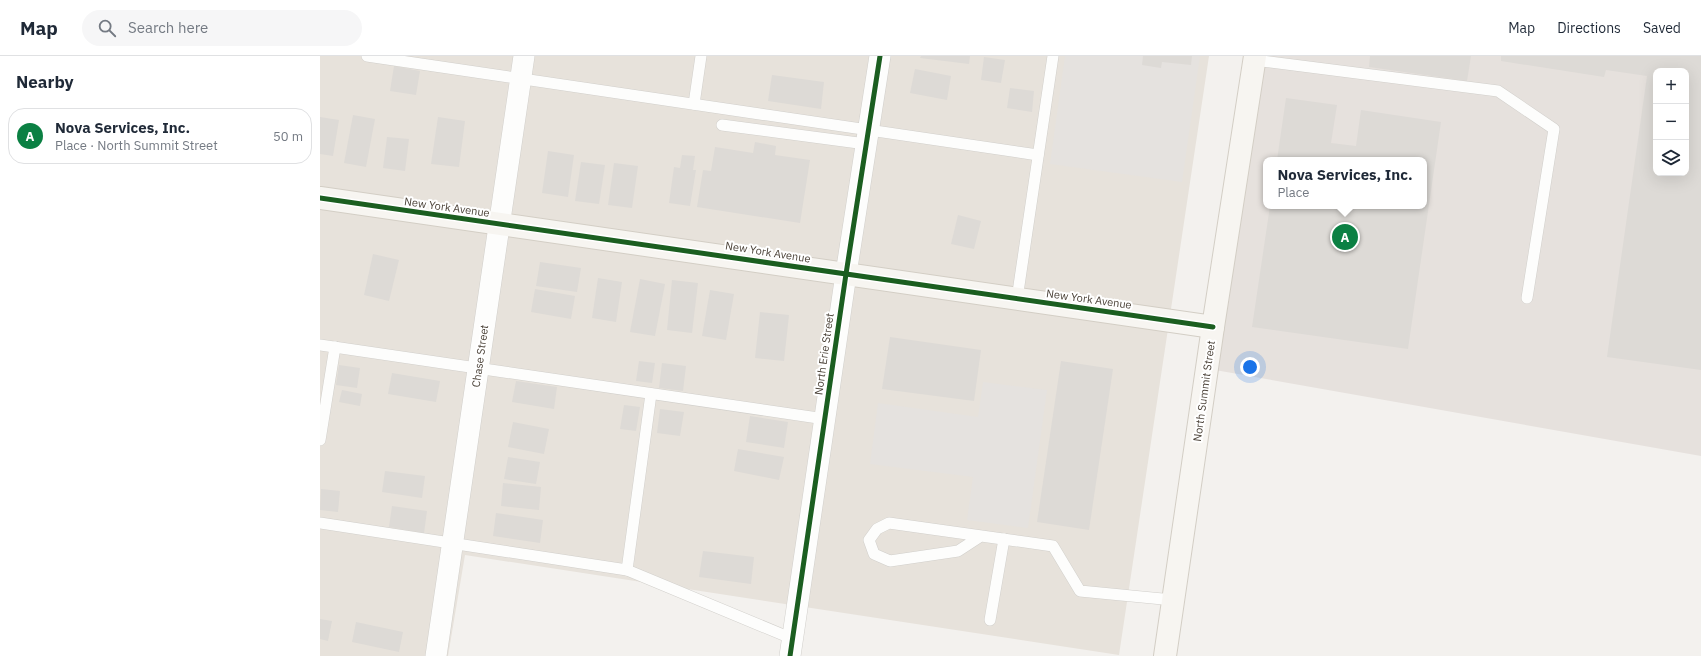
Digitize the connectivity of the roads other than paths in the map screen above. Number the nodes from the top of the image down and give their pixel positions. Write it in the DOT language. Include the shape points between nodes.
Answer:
graph roads {
  1 [pos="373,56"];
  2 [pos="524,56"];
  3 [pos="701,56"];
  4 [pos="880,56"];
  5 [pos="1053,56"];
  6 [pos="1254,58"];
  7 [pos="521,78"];
  8 [pos="694,104"];
  9 [pos="722,126"];
  10 [pos="867,137"];
  11 [pos="1038,155"];
  12 [pos="320,198"];
  13 [pos="499,225"];
  14 [pos="846,274"];
  15 [pos="1527,298"];
  16 [pos="1016,299"];
  17 [pos="1213,327"];
  18 [pos="320,345"];
  19 [pos="335,347"];
  20 [pos="478,368"];
  21 [pos="651,394"];
  22 [pos="825,419"];
  23 [pos="320,440"];
  24 [pos="320,523"];
  25 [pos="981,536"];
  26 [pos="1004,539"];
  27 [pos="452,544"];
  28 [pos="627,570"];
  29 [pos="1173,600"];
  30 [pos="990,620"];
  31 [pos="792,647"];
  32 [pos="436,656"];
  33 [pos="1165,656"];
  1 -- 7 [label="lane"];
  2 -- 7 [label="street, Chase Street"];
  3 -- 8 [label="lane"];
  4 -- 10 [label="street, North Erie Street"];
  5 -- 11 [label="lane"];
  6 -- 15 [label="lane" via="1498,91 1554,129"];
  6 -- 17 [label="street, North Summit Street"];
  7 -- 8 [label="lane"];
  7 -- 13 [label="street, Chase Street"];
  8 -- 10 [label="lane"];
  9 -- 10 [label="lane"];
  10 -- 11 [label="lane"];
  10 -- 14 [label="street, North Erie Street"];
  11 -- 16 [label="lane"];
  12 -- 13 [label="street, New York Avenue"];
  13 -- 14 [label="street, New York Avenue"];
  13 -- 20 [label="street, Chase Street"];
  14 -- 16 [label="street, New York Avenue"];
  14 -- 22 [label="street, North Erie Street"];
  16 -- 17 [label="street, New York Avenue"];
  17 -- 29 [label="street, North Summit Street"];
  18 -- 19 [label="lane"];
  19 -- 20 [label="lane"];
  19 -- 23 [label="lane"];
  20 -- 21 [label="lane"];
  20 -- 27 [label="street, Chase Street"];
  21 -- 22 [label="lane"];
  21 -- 28 [label="lane"];
  22 -- 31 [label="street, North Erie Street"];
  24 -- 27 [label="lane"];
  25 -- 25 [label="lane" via="958,551 890,561 874,554 869,540 877,529 889,523"];
  25 -- 26 [label="lane"];
  26 -- 29 [label="lane" via="1053,546 1080,591"];
  26 -- 30 [label="lane"];
  27 -- 28 [label="lane"];
  27 -- 32 [label="street, Chase Street"];
  28 -- 31 [label="lane"];
  29 -- 33 [label="street, North Summit Street"];
}
